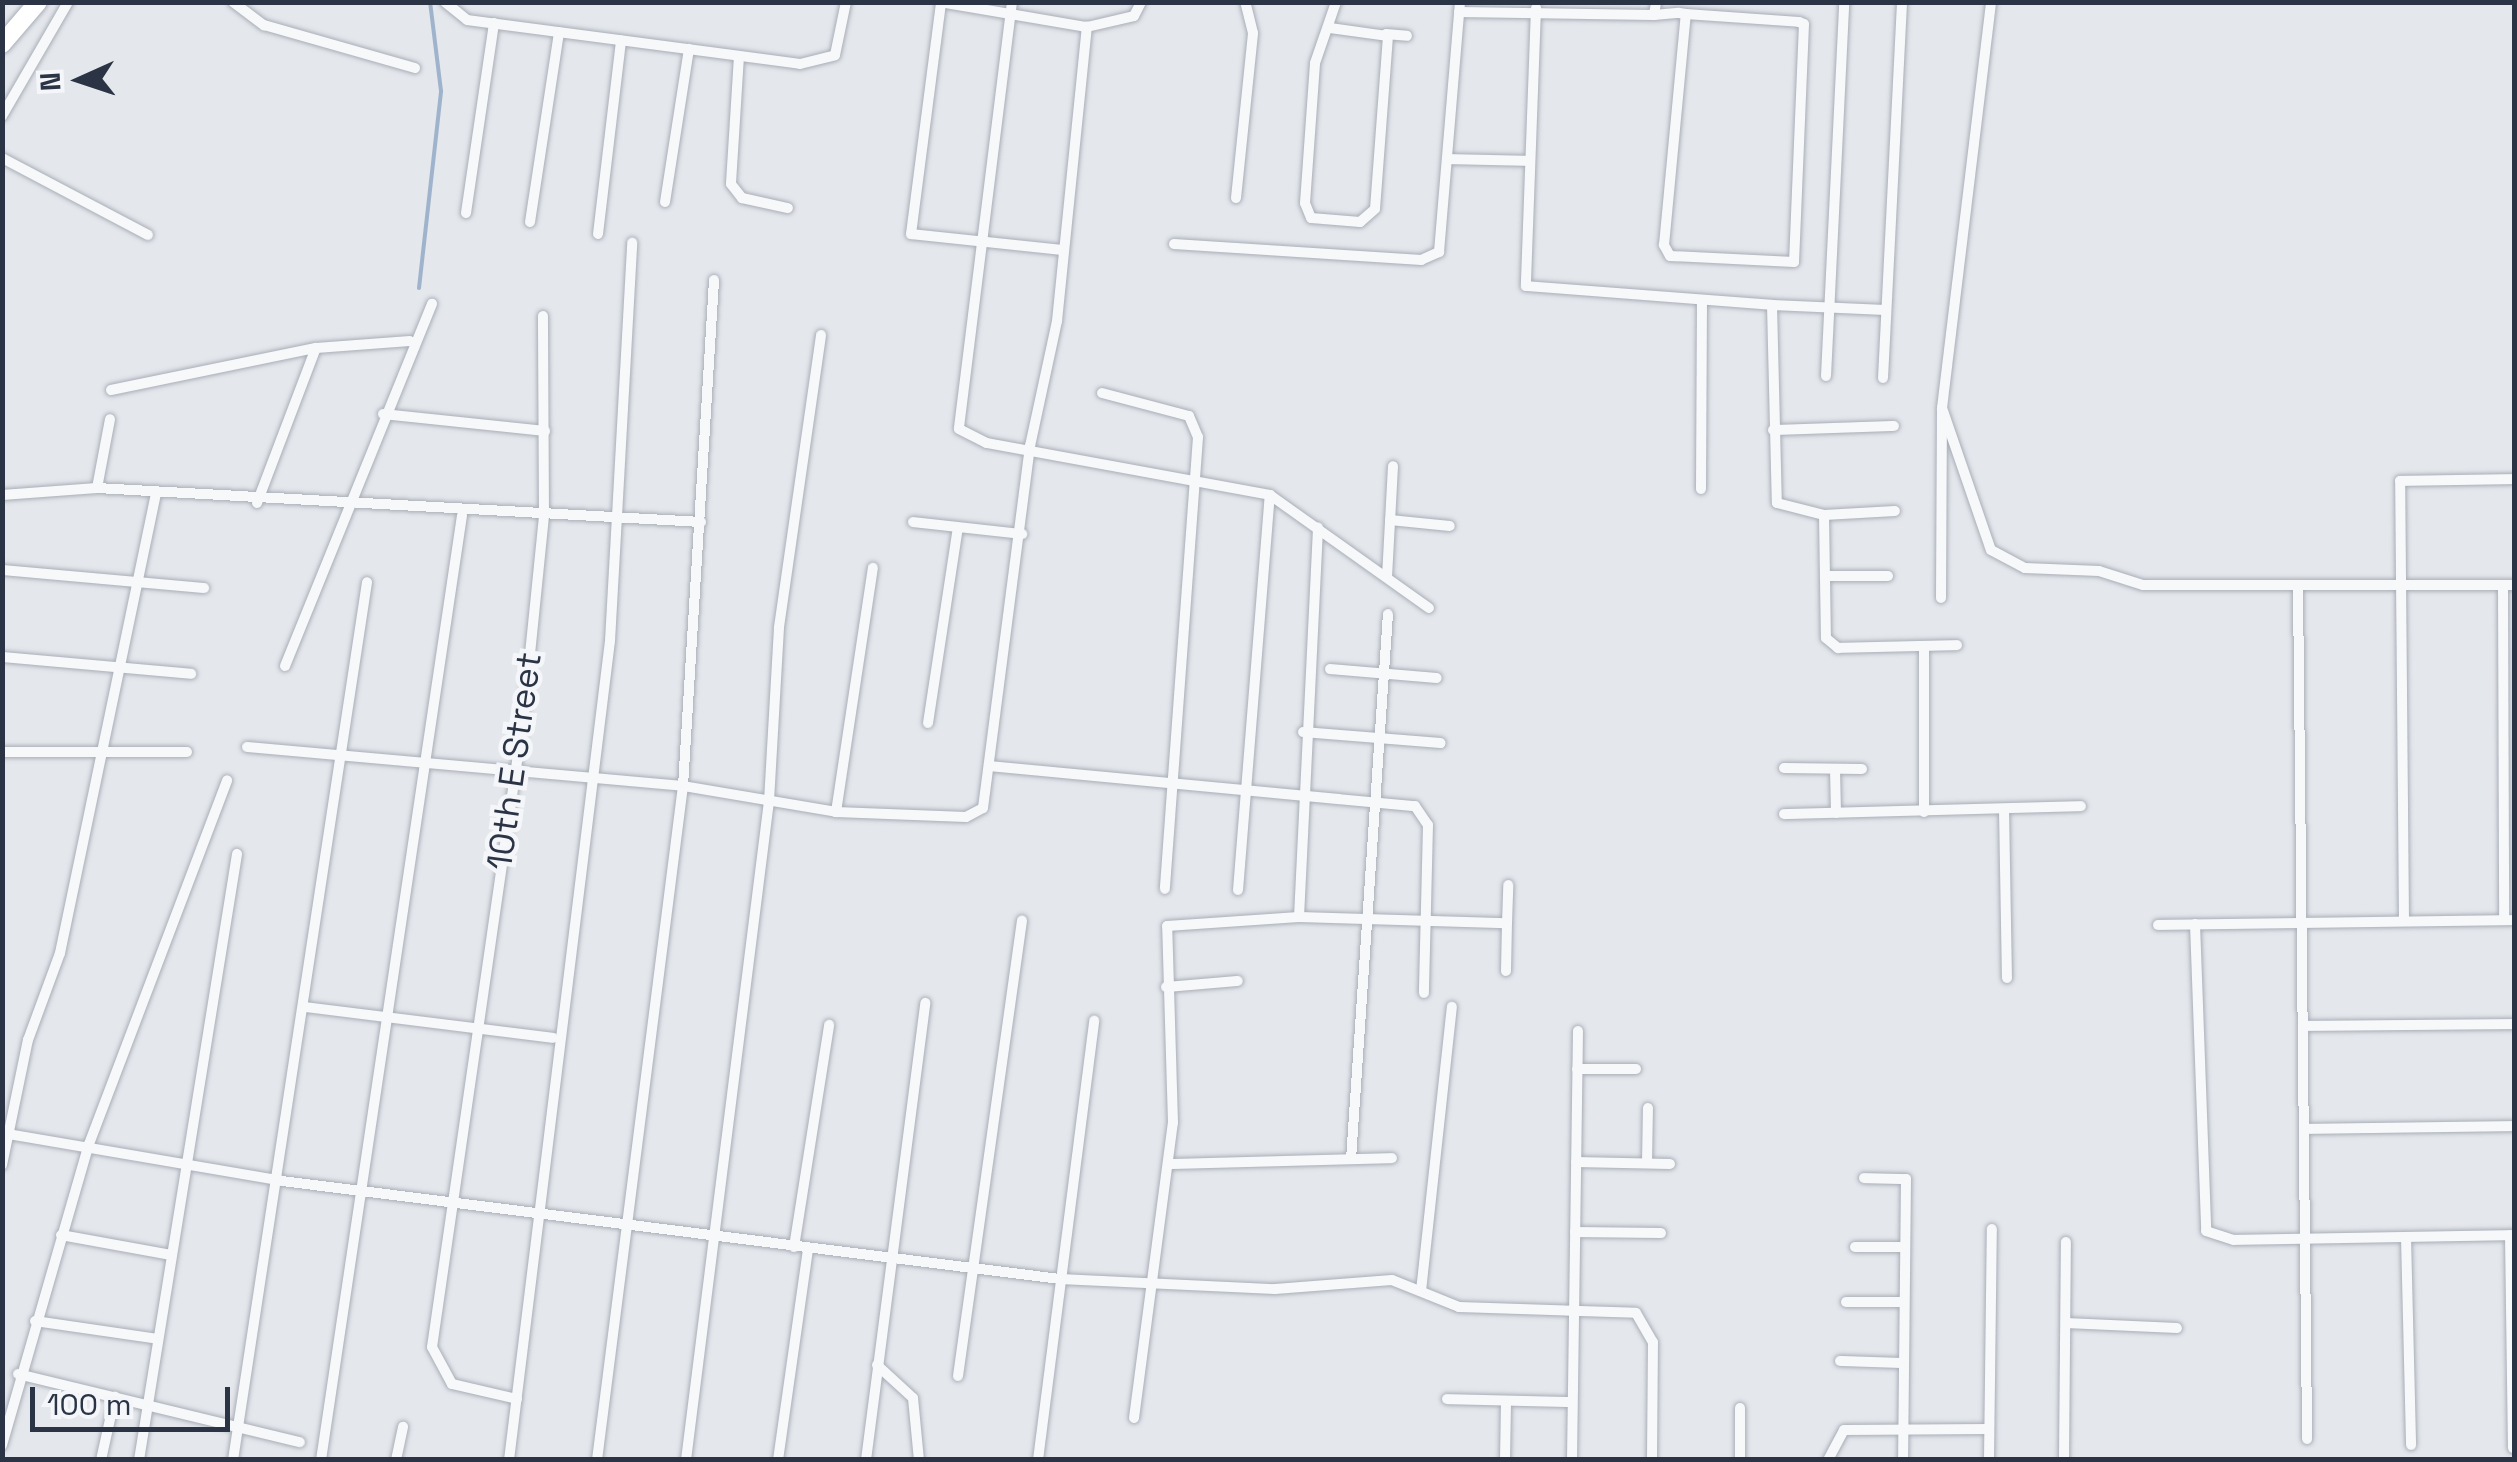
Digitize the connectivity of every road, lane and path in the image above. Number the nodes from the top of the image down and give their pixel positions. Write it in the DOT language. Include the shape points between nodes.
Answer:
graph roads {
  1 [pos="38,2"];
  2 [pos="68,2"];
  3 [pos="233,2"];
  4 [pos="445,2"];
  5 [pos="846,2"];
  6 [pos="1049,2"];
  7 [pos="1140,2"];
  8 [pos="1245,2"];
  9 [pos="1336,2"];
  10 [pos="1656,2"];
  11 [pos="1844,2"];
  12 [pos="1902,2"];
  13 [pos="1990,2"];
  14 [pos="940,3"];
  15 [pos="1012,5"];
  16 [pos="1459,7"];
  17 [pos="1536,8"];
  18 [pos="1686,14"];
  19 [pos="1654,15"];
  20 [pos="1047,16"];
  21 [pos="494,23"];
  22 [pos="1087,26"];
  23 [pos="1330,28"];
  24 [pos="560,32"];
  25 [pos="1386,34"];
  26 [pos="1407,36"];
  27 [pos="621,40"];
  28 [pos="2,44"];
  29 [pos="689,49"];
  30 [pos="739,56"];
  31 [pos="415,68"];
  32 [pos="2,116"];
  33 [pos="2,158"];
  34 [pos="1450,159"];
  35 [pos="1530,161"];
  36 [pos="1236,198"];
  37 [pos="665,202"];
  38 [pos="788,208"];
  39 [pos="466,214"];
  40 [pos="530,222"];
  41 [pos="598,234"];
  42 [pos="148,235"];
  43 [pos="632,243"];
  44 [pos="1174,244"];
  45 [pos="988,248"];
  46 [pos="1062,250"];
  47 [pos="714,280"];
  48 [pos="1702,302"];
  49 [pos="432,304"];
  50 [pos="1772,305"];
  51 [pos="1829,308"];
  52 [pos="1886,310"];
  53 [pos="544,316"];
  54 [pos="821,335"];
  55 [pos="410,341"];
  56 [pos="316,348"];
  57 [pos="1826,376"];
  58 [pos="1884,378"];
  59 [pos="110,390"];
  60 [pos="1102,393"];
  61 [pos="1942,408"];
  62 [pos="382,414"];
  63 [pos="110,419"];
  64 [pos="1894,426"];
  65 [pos="1772,430"];
  66 [pos="545,432"];
  67 [pos="1030,446"];
  68 [pos="1394,466"];
  69 [pos="1195,476"];
  70 [pos="2514,479"];
  71 [pos="97,488"];
  72 [pos="1700,489"];
  73 [pos="156,494"];
  74 [pos="2,495"];
  75 [pos="1270,495"];
  76 [pos="257,502"];
  77 [pos="346,508"];
  78 [pos="1895,511"];
  79 [pos="462,515"];
  80 [pos="1824,515"];
  81 [pos="544,516"];
  82 [pos="613,519"];
  83 [pos="1390,520"];
  84 [pos="701,522"];
  85 [pos="913,522"];
  86 [pos="1450,526"];
  87 [pos="1318,527"];
  88 [pos="958,528"];
  89 [pos="1022,534"];
  90 [pos="873,568"];
  91 [pos="2,570"];
  92 [pos="1826,576"];
  93 [pos="1888,576"];
  94 [pos="1387,577"];
  95 [pos="367,582"];
  96 [pos="133,583"];
  97 [pos="2509,585"];
  98 [pos="2402,586"];
  99 [pos="204,588"];
  100 [pos="2298,588"];
  101 [pos="1940,598"];
  102 [pos="1430,608"];
  103 [pos="1388,614"];
  104 [pos="1957,645"];
  105 [pos="1924,646"];
  106 [pos="2,657"];
  107 [pos="285,666"];
  108 [pos="1330,670"];
  109 [pos="112,671"];
  110 [pos="191,674"];
  111 [pos="1386,674"];
  112 [pos="1438,678"];
  113 [pos="928,723"];
  114 [pos="1303,732"];
  115 [pos="1379,738"];
  116 [pos="1441,743"];
  117 [pos="247,747"];
  118 [pos="99,750"];
  119 [pos="2,752"];
  120 [pos="187,752"];
  121 [pos="335,758"];
  122 [pos="429,765"];
  123 [pos="989,766"];
  124 [pos="1784,768"];
  125 [pos="1835,769"];
  126 [pos="1862,769"];
  127 [pos="514,773"];
  128 [pos="227,780"];
  129 [pos="596,783"];
  130 [pos="683,786"];
  131 [pos="1173,786"];
  132 [pos="1243,792"];
  133 [pos="1299,796"];
  134 [pos="770,800"];
  135 [pos="1374,802"];
  136 [pos="2081,806"];
  137 [pos="2004,809"];
  138 [pos="836,812"];
  139 [pos="1924,812"];
  140 [pos="1836,813"];
  141 [pos="1784,814"];
  142 [pos="238,854"];
  143 [pos="1508,885"];
  144 [pos="1165,889"];
  145 [pos="1238,890"];
  146 [pos="1299,917"];
  147 [pos="1367,918"];
  148 [pos="1427,919"];
  149 [pos="1022,920"];
  150 [pos="2509,920"];
  151 [pos="2404,921"];
  152 [pos="2302,922"];
  153 [pos="1508,923"];
  154 [pos="2195,924"];
  155 [pos="2158,925"];
  156 [pos="1506,971"];
  157 [pos="2007,978"];
  158 [pos="1238,981"];
  159 [pos="1166,987"];
  160 [pos="1424,993"];
  161 [pos="925,1002"];
  162 [pos="305,1007"];
  163 [pos="1452,1008"];
  164 [pos="391,1020"];
  165 [pos="1094,1021"];
  166 [pos="2514,1024"];
  167 [pos="829,1025"];
  168 [pos="2303,1026"];
  169 [pos="476,1028"];
  170 [pos="1578,1031"];
  171 [pos="554,1038"];
  172 [pos="1578,1068"];
  173 [pos="1636,1069"];
  174 [pos="1648,1108"];
  175 [pos="2514,1126"];
  176 [pos="2304,1130"];
  177 [pos="6,1133"];
  178 [pos="89,1144"];
  179 [pos="1392,1158"];
  180 [pos="1351,1159"];
  181 [pos="1576,1162"];
  182 [pos="186,1163"];
  183 [pos="2,1164"];
  184 [pos="1168,1164"];
  185 [pos="1648,1164"];
  186 [pos="1670,1164"];
  187 [pos="1864,1178"];
  188 [pos="282,1181"];
  189 [pos="365,1192"];
  190 [pos="448,1202"];
  191 [pos="540,1216"];
  192 [pos="629,1226"];
  193 [pos="1992,1229"];
  194 [pos="1575,1232"];
  195 [pos="1661,1232"];
  196 [pos="61,1235"];
  197 [pos="2512,1235"];
  198 [pos="716,1237"];
  199 [pos="2406,1237"];
  200 [pos="2305,1239"];
  201 [pos="2066,1242"];
  202 [pos="794,1247"];
  203 [pos="1855,1247"];
  204 [pos="1905,1247"];
  205 [pos="808,1249"];
  206 [pos="171,1255"];
  207 [pos="888,1259"];
  208 [pos="968,1268"];
  209 [pos="1060,1279"];
  210 [pos="1154,1285"];
  211 [pos="1421,1292"];
  212 [pos="1846,1302"];
  213 [pos="1904,1302"];
  214 [pos="1574,1310"];
  215 [pos="34,1321"];
  216 [pos="2066,1323"];
  217 [pos="2177,1328"];
  218 [pos="158,1339"];
  219 [pos="1840,1361"];
  220 [pos="1904,1362"];
  221 [pos="877,1365"];
  222 [pos="18,1374"];
  223 [pos="958,1376"];
  224 [pos="114,1397"];
  225 [pos="517,1399"];
  226 [pos="1448,1399"];
  227 [pos="1506,1400"];
  228 [pos="1572,1402"];
  229 [pos="147,1405"];
  230 [pos="1740,1408"];
  231 [pos="1134,1418"];
  232 [pos="403,1427"];
  233 [pos="1903,1428"];
  234 [pos="238,1430"];
  235 [pos="1989,1430"];
  236 [pos="2307,1439"];
  237 [pos="300,1442"];
  238 [pos="2,1444"];
  239 [pos="2411,1444"];
  240 [pos="2513,1448"];
  241 [pos="101,1460"];
  242 [pos="139,1460"];
  243 [pos="232,1460"];
  244 [pos="321,1460"];
  245 [pos="396,1460"];
  246 [pos="509,1460"];
  247 [pos="597,1460"];
  248 [pos="686,1460"];
  249 [pos="778,1460"];
  250 [pos="866,1460"];
  251 [pos="919,1460"];
  252 [pos="1038,1460"];
  253 [pos="1505,1460"];
  254 [pos="1572,1460"];
  255 [pos="1652,1460"];
  256 [pos="1740,1460"];
  257 [pos="1828,1460"];
  258 [pos="1903,1460"];
  259 [pos="1989,1460"];
  260 [pos="2064,1460"];
  1 -- 28 [label="main road"];
  2 -- 32 [label="street"];
  3 -- 31 [label="street" via="264,25"];
  4 -- 21 [label="street" via="467,20"];
  5 -- 30 [label="street" via="826,63"];
  6 -- 20 [label="street"];
  7 -- 22 [label="street" via="1134,16"];
  8 -- 36 [label="street" via="1253,33"];
  9 -- 23 [label="street"];
  10 -- 19 [label="street"];
  11 -- 51 [label="street"];
  12 -- 52 [label="street"];
  13 -- 61 [label="street"];
  14 -- 15 [label="street"];
  14 -- 45 [label="street" via="911,234"];
  15 -- 20 [label="street"];
  15 -- 45 [label="street"];
  16 -- 17 [label="street"];
  16 -- 34 [label="street"];
  17 -- 19 [label="street"];
  17 -- 35 [label="street"];
  18 -- 18 [label="street" via="1807,30 1794,262 1670,256 1664,245"];
  18 -- 19 [label="street"];
  20 -- 22 [label="street"];
  21 -- 24 [label="street"];
  21 -- 39 [label="street"];
  22 -- 46 [label="street"];
  23 -- 25 [label="street"];
  23 -- 25 [label="street" via="1315,63 1305,203 1316,218 1360,222 1374,213"];
  24 -- 27 [label="street"];
  24 -- 40 [label="street"];
  25 -- 26 [label="street"];
  27 -- 29 [label="street"];
  27 -- 41 [label="street"];
  29 -- 30 [label="street"];
  29 -- 37 [label="street"];
  30 -- 38 [label="street" via="730,184 742,198"];
  33 -- 42 [label="street"];
  34 -- 35 [label="street"];
  34 -- 44 [label="street" via="1445,240 1421,260"];
  35 -- 48 [label="street" via="1526,286"];
  43 -- 82 [label="street"];
  45 -- 46 [label="street"];
  45 -- 67 [label="street" via="959,429"];
  46 -- 67 [label="street"];
  47 -- 84 [label="street"];
  48 -- 50 [label="street"];
  48 -- 72 [label="street"];
  49 -- 55 [label="street"];
  50 -- 51 [label="street"];
  50 -- 65 [label="street"];
  51 -- 52 [label="street"];
  51 -- 57 [label="street"];
  52 -- 58 [label="street"];
  53 -- 66 [label="street, 10th E Street"];
  54 -- 134 [label="street" via="779,627"];
  55 -- 56 [label="street"];
  55 -- 62 [label="street"];
  56 -- 59 [label="street"];
  56 -- 76 [label="street"];
  60 -- 69 [label="street" via="1189,416 1198,437"];
  61 -- 100 [label="street" via="1991,550 2025,568 2098,571 2143,585"];
  61 -- 101 [label="street"];
  62 -- 66 [label="street"];
  62 -- 77 [label="street"];
  63 -- 71 [label="street"];
  64 -- 65 [label="street"];
  65 -- 80 [label="street" via="1777,503"];
  66 -- 81 [label="street, 10th E Street"];
  67 -- 69 [label="street"];
  67 -- 89 [label="street"];
  68 -- 83 [label="street"];
  69 -- 75 [label="street"];
  69 -- 131 [label="street"];
  70 -- 98 [label="street" via="2400,481"];
  71 -- 73 [label="street"];
  71 -- 74 [label="street"];
  73 -- 76 [label="street"];
  73 -- 96 [label="street"];
  75 -- 87 [label="street"];
  75 -- 132 [label="street"];
  76 -- 77 [label="street"];
  77 -- 79 [label="street"];
  77 -- 107 [label="street"];
  78 -- 80 [label="street"];
  79 -- 81 [label="street"];
  79 -- 122 [label="street"];
  80 -- 92 [label="street"];
  81 -- 82 [label="street"];
  81 -- 127 [label="street, 10th E Street"];
  82 -- 84 [label="street"];
  82 -- 129 [label="street"];
  83 -- 86 [label="street"];
  83 -- 94 [label="street"];
  84 -- 130 [label="street"];
  85 -- 88 [label="street"];
  87 -- 94 [label="street"];
  87 -- 114 [label="street"];
  88 -- 89 [label="street"];
  88 -- 113 [label="street"];
  89 -- 123 [label="street"];
  90 -- 138 [label="street"];
  91 -- 96 [label="street"];
  92 -- 93 [label="street"];
  92 -- 105 [label="street" via="1831,644"];
  94 -- 102 [label="street"];
  95 -- 121 [label="street"];
  96 -- 99 [label="street"];
  96 -- 109 [label="street"];
  97 -- 98 [label="street"];
  97 -- 150 [label="street"];
  98 -- 100 [label="street"];
  98 -- 151 [label="street"];
  100 -- 152 [label="street"];
  103 -- 111 [label="street"];
  104 -- 105 [label="street"];
  105 -- 139 [label="street"];
  106 -- 109 [label="street"];
  108 -- 111 [label="street"];
  109 -- 110 [label="street"];
  109 -- 118 [label="street"];
  111 -- 112 [label="street"];
  111 -- 115 [label="street"];
  114 -- 115 [label="street"];
  114 -- 133 [label="street"];
  115 -- 116 [label="street"];
  115 -- 135 [label="street"];
  117 -- 121 [label="street"];
  118 -- 119 [label="street"];
  118 -- 120 [label="street"];
  118 -- 177 [label="street" via="60,953"];
  121 -- 122 [label="street"];
  121 -- 162 [label="street"];
  122 -- 127 [label="street"];
  122 -- 164 [label="street"];
  123 -- 131 [label="street"];
  123 -- 138 [label="street" via="978,814"];
  124 -- 125 [label="street"];
  125 -- 126 [label="street"];
  125 -- 140 [label="street"];
  127 -- 129 [label="street"];
  127 -- 169 [label="street, 10th E Street"];
  128 -- 178 [label="street"];
  129 -- 130 [label="street"];
  129 -- 191 [label="street"];
  130 -- 134 [label="street"];
  130 -- 192 [label="street"];
  131 -- 132 [label="street"];
  131 -- 144 [label="street"];
  132 -- 133 [label="street"];
  132 -- 145 [label="street"];
  133 -- 135 [label="street"];
  133 -- 146 [label="street"];
  134 -- 138 [label="street"];
  134 -- 198 [label="street"];
  135 -- 147 [label="street"];
  135 -- 148 [label="street" via="1424,812"];
  136 -- 137 [label="street"];
  137 -- 139 [label="street"];
  137 -- 157 [label="street"];
  139 -- 140 [label="street"];
  140 -- 141 [label="street"];
  142 -- 182 [label="street"];
  143 -- 153 [label="street"];
  146 -- 147 [label="street"];
  146 -- 159 [label="street" via="1167,926"];
  147 -- 148 [label="street"];
  147 -- 180 [label="street"];
  148 -- 153 [label="street"];
  148 -- 160 [label="street"];
  149 -- 208 [label="street"];
  150 -- 151 [label="street"];
  151 -- 152 [label="street"];
  152 -- 154 [label="street"];
  152 -- 168 [label="street"];
  153 -- 156 [label="street"];
  154 -- 155 [label="street"];
  154 -- 200 [label="street" via="2200,1220 2219,1238"];
  158 -- 159 [label="street"];
  159 -- 184 [label="street"];
  161 -- 207 [label="street"];
  162 -- 164 [label="street"];
  162 -- 188 [label="street"];
  163 -- 211 [label="street"];
  164 -- 169 [label="street"];
  164 -- 189 [label="street"];
  165 -- 209 [label="street"];
  166 -- 168 [label="street"];
  167 -- 202 [label="street"];
  168 -- 176 [label="street"];
  169 -- 171 [label="street"];
  169 -- 190 [label="street, 10th E Street"];
  170 -- 172 [label="street"];
  172 -- 173 [label="street"];
  172 -- 181 [label="street"];
  174 -- 185 [label="street"];
  175 -- 176 [label="street"];
  176 -- 200 [label="street"];
  177 -- 178 [label="street"];
  177 -- 183 [label="street"];
  178 -- 182 [label="street"];
  178 -- 196 [label="street"];
  179 -- 180 [label="street"];
  180 -- 184 [label="street"];
  181 -- 185 [label="street"];
  181 -- 194 [label="street"];
  182 -- 188 [label="street"];
  182 -- 206 [label="street"];
  184 -- 210 [label="street"];
  185 -- 186 [label="street"];
  187 -- 204 [label="street" via="1906,1179"];
  188 -- 189 [label="street"];
  188 -- 234 [label="street"];
  189 -- 190 [label="street"];
  189 -- 244 [label="street"];
  190 -- 191 [label="street"];
  190 -- 225 [label="street, 10th E Street" via="434,1364 452,1384"];
  191 -- 192 [label="street"];
  191 -- 225 [label="street"];
  192 -- 198 [label="street"];
  192 -- 247 [label="street"];
  193 -- 235 [label="street"];
  194 -- 195 [label="street"];
  194 -- 214 [label="street"];
  196 -- 206 [label="street"];
  196 -- 215 [label="street"];
  197 -- 199 [label="street"];
  197 -- 240 [label="street"];
  198 -- 202 [label="street"];
  198 -- 248 [label="street"];
  199 -- 200 [label="street"];
  199 -- 239 [label="street"];
  200 -- 236 [label="street"];
  201 -- 216 [label="street"];
  202 -- 205 [label="street"];
  203 -- 204 [label="street"];
  204 -- 213 [label="street"];
  205 -- 207 [label="street"];
  205 -- 249 [label="street"];
  206 -- 218 [label="street"];
  207 -- 208 [label="street"];
  207 -- 221 [label="street"];
  208 -- 209 [label="street"];
  208 -- 223 [label="street"];
  209 -- 210 [label="street"];
  209 -- 252 [label="street"];
  210 -- 211 [label="street" via="1392,1280"];
  210 -- 231 [label="street"];
  211 -- 214 [label="street" via="1459,1307"];
  212 -- 213 [label="street"];
  213 -- 220 [label="street"];
  214 -- 228 [label="street"];
  214 -- 255 [label="street" via="1636,1312 1648,1322"];
  215 -- 218 [label="street"];
  215 -- 222 [label="street"];
  216 -- 217 [label="street"];
  216 -- 260 [label="street"];
  218 -- 229 [label="street"];
  219 -- 220 [label="street"];
  220 -- 233 [label="street"];
  221 -- 250 [label="street"];
  221 -- 251 [label="street" via="913,1398"];
  222 -- 224 [label="street"];
  222 -- 238 [label="street"];
  224 -- 229 [label="street"];
  224 -- 241 [label="street"];
  225 -- 246 [label="street"];
  226 -- 227 [label="street"];
  227 -- 228 [label="street"];
  227 -- 253 [label="street"];
  228 -- 254 [label="street"];
  229 -- 234 [label="street"];
  229 -- 242 [label="street"];
  230 -- 256 [label="street"];
  232 -- 245 [label="street"];
  233 -- 235 [label="street"];
  233 -- 257 [label="street" via="1844,1430"];
  233 -- 258 [label="street"];
  234 -- 237 [label="street"];
  234 -- 243 [label="street"];
  235 -- 259 [label="street"];
}
